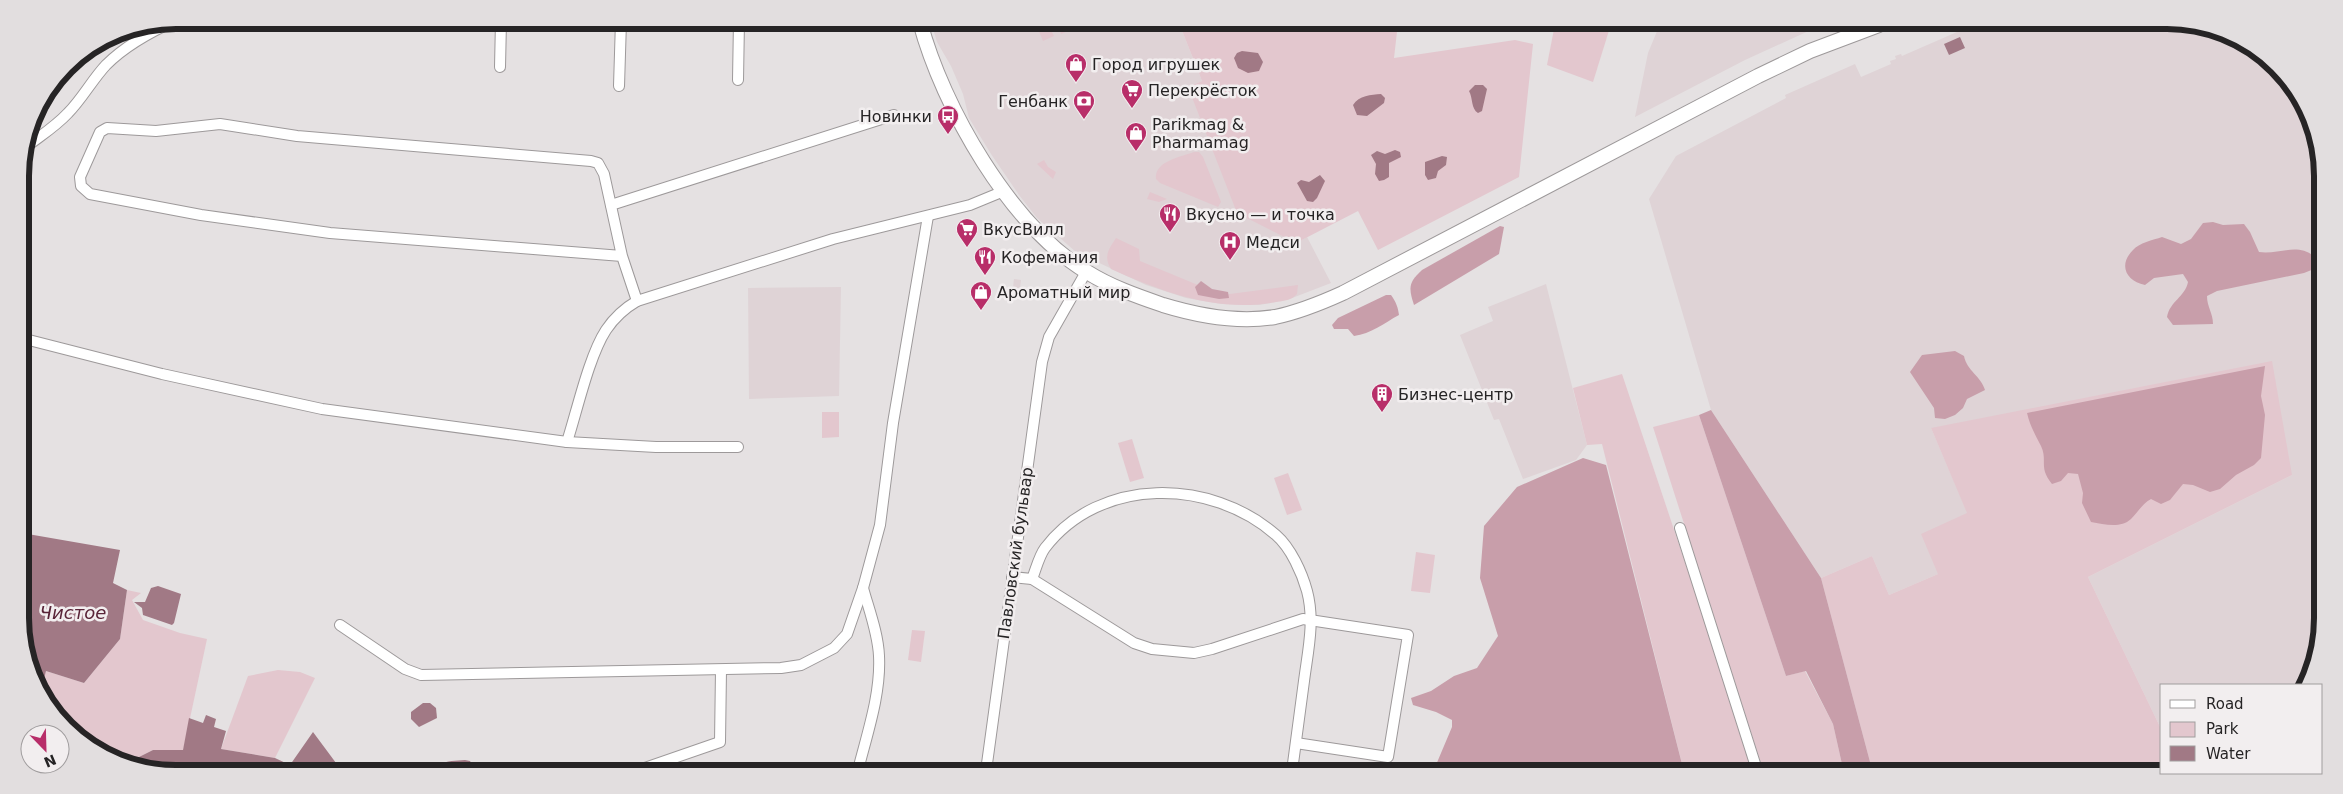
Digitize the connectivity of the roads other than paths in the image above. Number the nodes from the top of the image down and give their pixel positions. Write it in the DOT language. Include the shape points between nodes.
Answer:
graph roads {
  1 [pos="501,29"];
  2 [pos="621,29"];
  3 [pos="739,29"];
  4 [pos="922,29"];
  5 [pos="1866,29"];
  6 [pos="157,30"];
  7 [pos="500,67"];
  8 [pos="738,80"];
  9 [pos="619,86"];
  10 [pos="894,115"];
  11 [pos="33,141"];
  12 [pos="1004,191"];
  13 [pos="611,205"];
  14 [pos="928,216"];
  15 [pos="622,256"];
  16 [pos="1086,272"];
  17 [pos="637,301"];
  18 [pos="29,340"];
  19 [pos="567,442"];
  20 [pos="738,447"];
  21 [pos="1680,528"];
  22 [pos="1012,577"];
  23 [pos="1032,579"];
  24 [pos="863,588"];
  25 [pos="1312,619"];
  26 [pos="340,625"];
  27 [pos="721,670"];
  28 [pos="1296,743"];
  29 [pos="653,765"];
  30 [pos="859,765"];
  31 [pos="987,765"];
  32 [pos="1293,765"];
  33 [pos="1755,765"];
  1 -- 7 [label="street"];
  2 -- 9 [label="street"];
  3 -- 8 [label="street"];
  4 -- 12 [label="main road" via="955,111"];
  5 -- 16 [label="main road" via="1750,80 1392,268 1298,311 1250,319 1196,314 1128,293"];
  6 -- 11 [label="street" via="107,64 69,112"];
  10 -- 13 [label="street"];
  12 -- 14 [label="street" via="979,203"];
  12 -- 16 [label="main road" via="1044,239"];
  13 -- 15 [label="street"];
  13 -- 15 [label="street" via="601,168 591,161 297,136 220,124 156,131 107,128 100,132 80,177 81,186 90,194 201,215 330,233"];
  14 -- 17 [label="street" via="833,239"];
  14 -- 24 [label="street" via="893,423 880,525"];
  15 -- 17 [label="street"];
  16 -- 22 [label="street, Павловский бульвар" via="1049,337 1042,362"];
  17 -- 19 [label="street" via="606,330 595,353"];
  18 -- 19 [label="street" via="162,374 322,409"];
  19 -- 20 [label="street"];
  21 -- 33 [label="street"];
  22 -- 23 [label="street"];
  22 -- 31 [label="street, Павловский бульвар"];
  23 -- 25 [label="street" via="1134,643 1173,653 1212,649"];
  23 -- 25 [label="street" via="1044,549 1063,528 1087,511 1114,498 1160,491 1215,500 1248,516 1277,536 1297,566"];
  24 -- 27 [label="street" via="846,634 834,648 801,665"];
  24 -- 30 [label="street" via="880,657 872,716"];
  25 -- 28 [label="street"];
  25 -- 28 [label="street" via="1408,635 1388,757"];
  26 -- 27 [label="street" via="404,669 421,676"];
  27 -- 29 [label="street" via="720,742"];
  28 -- 32 [label="street"];
}
